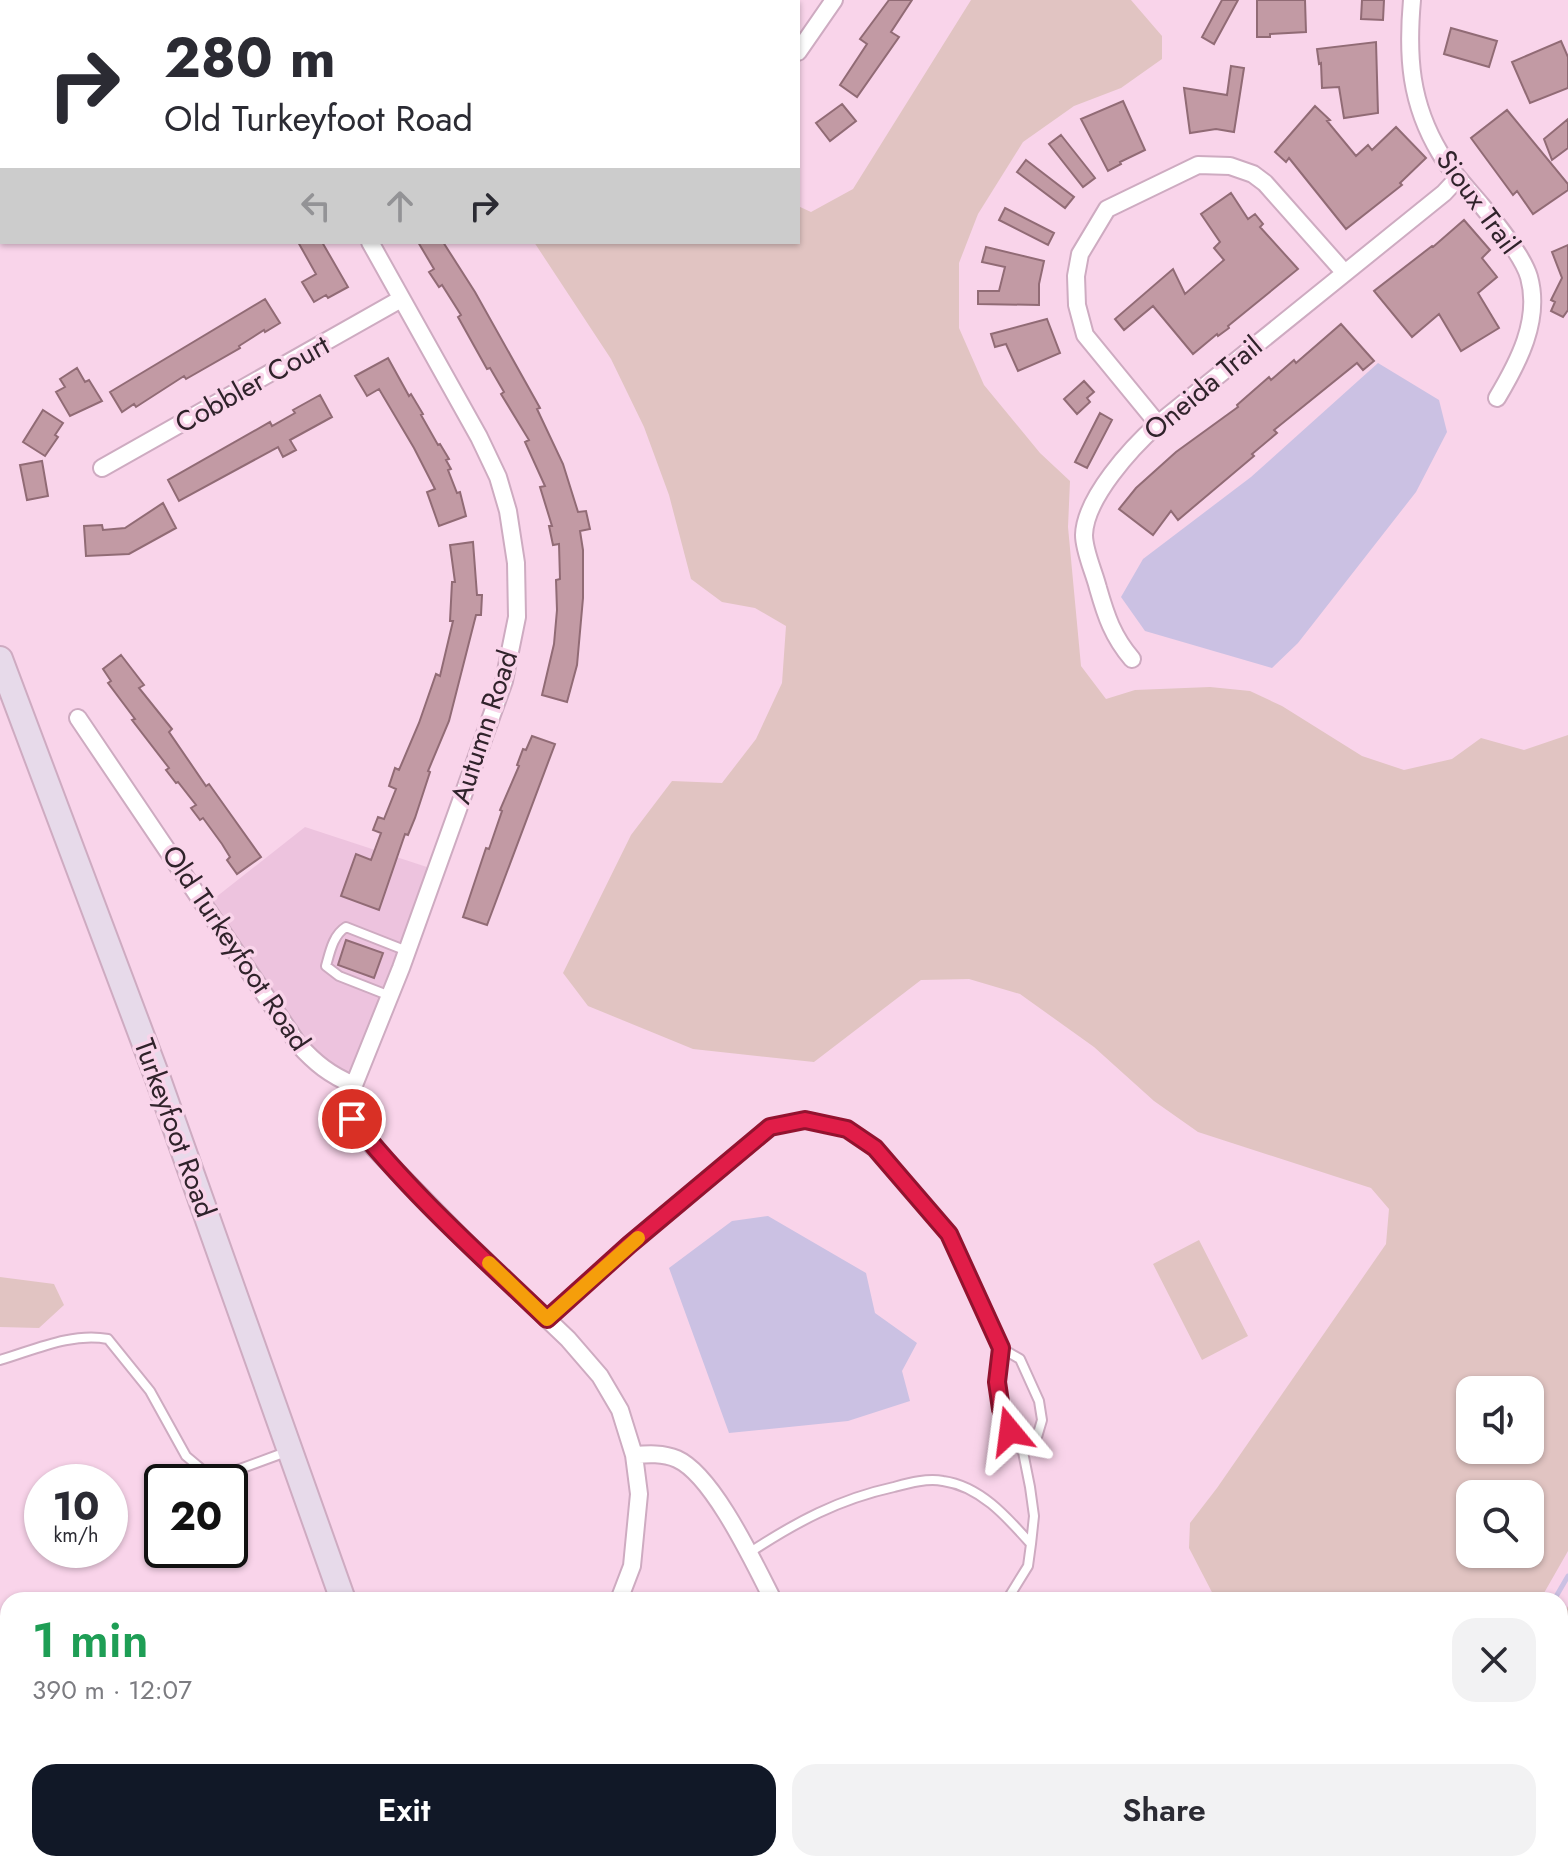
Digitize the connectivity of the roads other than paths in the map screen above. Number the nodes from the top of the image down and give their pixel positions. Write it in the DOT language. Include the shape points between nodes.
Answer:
graph roads {
  1 [pos="834,0"];
  2 [pos="1412,0"];
  3 [pos="800,49"];
  4 [pos="1457,179"];
  5 [pos="371,244"];
  6 [pos="1344,272"];
  7 [pos="401,299"];
  8 [pos="1497,398"];
  9 [pos="1158,424"];
  10 [pos="102,468"];
  11 [pos="0,659"];
  12 [pos="1132,659"];
  13 [pos="78,718"];
  14 [pos="408,951"];
  15 [pos="390,996"];
  16 [pos="354,1085"];
  17 [pos="547,1319"];
  18 [pos="1001,1348"];
  19 [pos="0,1360"];
  20 [pos="290,1450"];
  21 [pos="1023,1452"];
  22 [pos="634,1455"];
  23 [pos="1031,1544"];
  24 [pos="749,1553"];
  25 [pos="340,1592"];
  26 [pos="622,1592"];
  27 [pos="769,1592"];
  28 [pos="1012,1592"];
  1 -- 3 [label="street"];
  2 -- 4 [label="street, Sioux Trail" via="1408,43 1413,85 1438,151"];
  4 -- 6 [label="street, Oneida Trail"];
  4 -- 8 [label="street, Sioux Trail" via="1482,206 1528,277 1531,316 1526,341"];
  5 -- 7 [label="street, Autumn Road"];
  6 -- 9 [label="street, Oneida Trail"];
  6 -- 9 [label="street" via="1265,183 1230,166 1198,165 1107,209 1080,254 1077,305 1085,335"];
  7 -- 10 [label="street, Cobbler Court"];
  7 -- 14 [label="street, Autumn Road" via="498,477 516,563 517,617 504,681"];
  9 -- 12 [label="street, Oneida Trail" via="1125,456 1096,501 1084,535 1108,624"];
  11 -- 20 [label="main road, Turkeyfoot Road"];
  13 -- 16 [label="street, Old Turkeyfoot Road" via="298,1044 316,1064"];
  14 -- 15 [label="street, Autumn Road"];
  14 -- 15 [label="lane" via="346,927 333,942 326,966"];
  15 -- 16 [label="street, Autumn Road"];
  16 -- 17 [label="street" via="352,1119 374,1148"];
  17 -- 18 [label="lane" via="770,1127 805,1120 847,1129 875,1148 949,1234"];
  17 -- 22 [label="street" via="600,1376 620,1410"];
  18 -- 21 [label="lane" via="1001,1409"];
  18 -- 21 [label="lane" via="1020,1359 1039,1401 1042,1420 1037,1437"];
  19 -- 20 [label="lane" via="67,1340 108,1339 150,1391 186,1456 205,1472 229,1473"];
  20 -- 25 [label="main road, Turkeyfoot Road"];
  21 -- 23 [label="lane" via="1034,1516"];
  22 -- 24 [label="street" via="676,1458 696,1470"];
  22 -- 26 [label="street" via="639,1494 632,1566"];
  23 -- 24 [label="lane" via="1004,1513 969,1489 942,1481 856,1495 794,1524"];
  23 -- 28 [label="lane" via="1028,1566"];
  24 -- 27 [label="street"];
}
